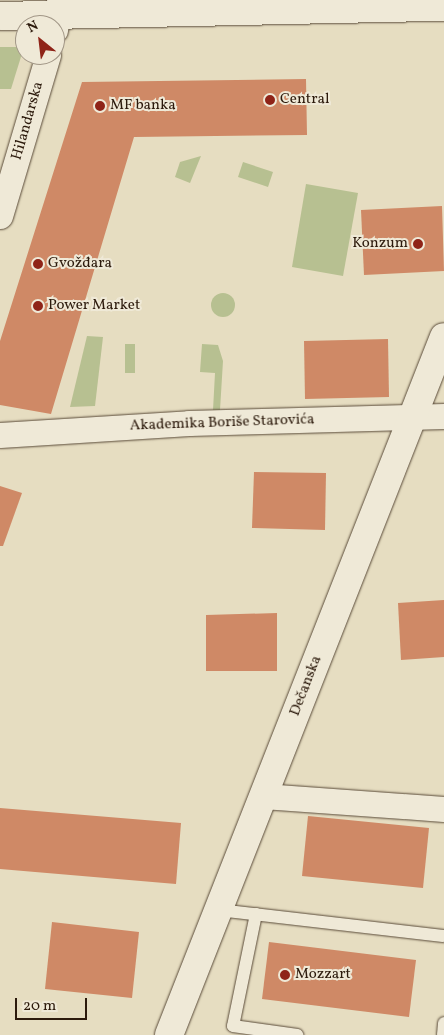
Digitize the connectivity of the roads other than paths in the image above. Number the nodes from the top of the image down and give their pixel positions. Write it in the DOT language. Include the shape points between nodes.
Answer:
graph roads {
  1 [pos="444,7"];
  2 [pos="58,15"];
  3 [pos="0,16"];
  4 [pos="15,16"];
  5 [pos="45,65"];
  6 [pos="0,216"];
  7 [pos="444,337"];
  8 [pos="444,416"];
  9 [pos="412,417"];
  10 [pos="0,435"];
  11 [pos="263,796"];
  12 [pos="444,809"];
  13 [pos="218,910"];
  14 [pos="256,914"];
  15 [pos="444,936"];
  16 [pos="444,1023"];
  17 [pos="169,1035"];
  18 [pos="297,1035"];
  19 [pos="443,1035"];
  1 -- 2 [label="street"];
  3 -- 4 [label="street"];
  5 -- 6 [label="street, Hilandarska"];
  7 -- 9 [label="street, Dečanska"];
  8 -- 9 [label="street, Akademika Boriše Starovića"];
  9 -- 10 [label="street, Akademika Boriše Starovića"];
  9 -- 11 [label="street, Dečanska"];
  11 -- 12 [label="street"];
  11 -- 13 [label="street, Dečanska"];
  13 -- 14 [label="lane"];
  13 -- 17 [label="street, Dečanska"];
  14 -- 15 [label="lane"];
  14 -- 18 [label="lane" via="233,1026"];
  16 -- 19 [label="lane"];
}
